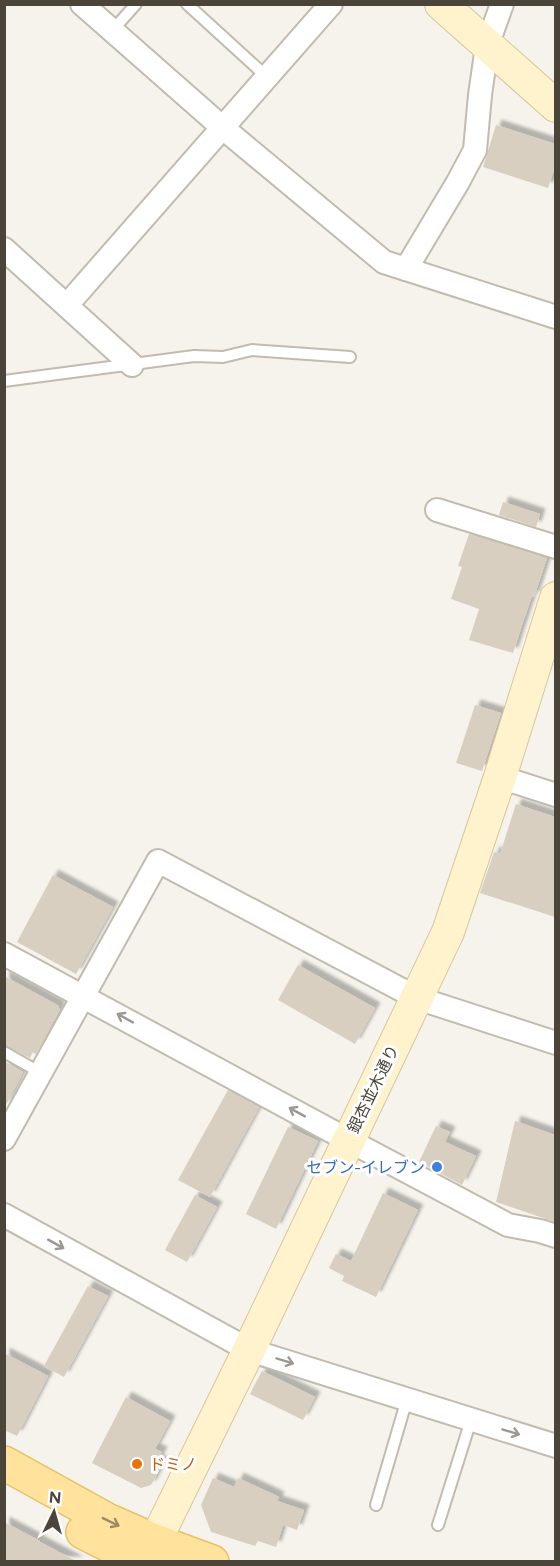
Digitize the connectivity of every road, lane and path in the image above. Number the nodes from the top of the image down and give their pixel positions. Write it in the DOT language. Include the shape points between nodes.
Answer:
graph roads {
  1 [pos="82,4"];
  2 [pos="136,4"];
  3 [pos="187,4"];
  4 [pos="331,4"];
  5 [pos="441,4"];
  6 [pos="502,4"];
  7 [pos="112,31"];
  8 [pos="487,46"];
  9 [pos="267,77"];
  10 [pos="555,106"];
  11 [pos="223,128"];
  12 [pos="4,249"];
  13 [pos="406,269"];
  14 [pos="67,305"];
  15 [pos="555,317"];
  16 [pos="350,357"];
  17 [pos="132,365"];
  18 [pos="4,381"];
  19 [pos="437,510"];
  20 [pos="555,547"];
  21 [pos="555,598"];
  22 [pos="500,777"];
  23 [pos="555,795"];
  24 [pos="4,954"];
  25 [pos="84,996"];
  26 [pos="417,998"];
  27 [pos="555,1043"];
  28 [pos="4,1052"];
  29 [pos="41,1072"];
  30 [pos="4,1139"];
  31 [pos="348,1140"];
  32 [pos="4,1215"];
  33 [pos="555,1236"];
  34 [pos="249,1350"];
  35 [pos="407,1399"];
  36 [pos="471,1420"];
  37 [pos="555,1446"];
  38 [pos="4,1463"];
  39 [pos="4,1490"];
  40 [pos="376,1505"];
  41 [pos="438,1525"];
  42 [pos="147,1555"];
  43 [pos="212,1562"];
  1 -- 7 [label="street"];
  2 -- 7 [label="lane"];
  3 -- 9 [label="lane"];
  4 -- 9 [label="street"];
  5 -- 8 [label="street"];
  6 -- 8 [label="street"];
  7 -- 11 [label="street"];
  8 -- 10 [label="street"];
  8 -- 13 [label="street" via="475,150"];
  9 -- 11 [label="street"];
  11 -- 13 [label="street" via="384,262"];
  11 -- 14 [label="street"];
  12 -- 14 [label="street"];
  13 -- 15 [label="street"];
  14 -- 17 [label="street"];
  16 -- 17 [label="lane" via="252,350 223,357 194,356"];
  17 -- 18 [label="lane"];
  19 -- 20 [label="street"];
  21 -- 22 [label="street, 銀杏並木通り"];
  22 -- 23 [label="street"];
  22 -- 26 [label="street, 銀杏並木通り" via="448,932"];
  24 -- 25 [label="street"];
  25 -- 26 [label="street" via="158,861"];
  25 -- 29 [label="street"];
  31 -- 25 [label="street, one-way"];
  26 -- 27 [label="street"];
  26 -- 31 [label="street, 銀杏並木通り"];
  28 -- 29 [label="lane"];
  29 -- 30 [label="street"];
  31 -- 33 [label="street" via="508,1225"];
  31 -- 34 [label="street, 銀杏並木通り"];
  32 -- 34 [label="street, one-way"];
  34 -- 35 [label="street, one-way"];
  34 -- 42 [label="street, 銀杏並木通り"];
  35 -- 36 [label="street"];
  35 -- 40 [label="lane"];
  36 -- 37 [label="street, one-way"];
  36 -- 41 [label="lane"];
  38 -- 42 [label="main road, one-way" via="106,1520"];
  39 -- 42 [label="main road" via="97,1540"];
  42 -- 43 [label="main road"];
}
